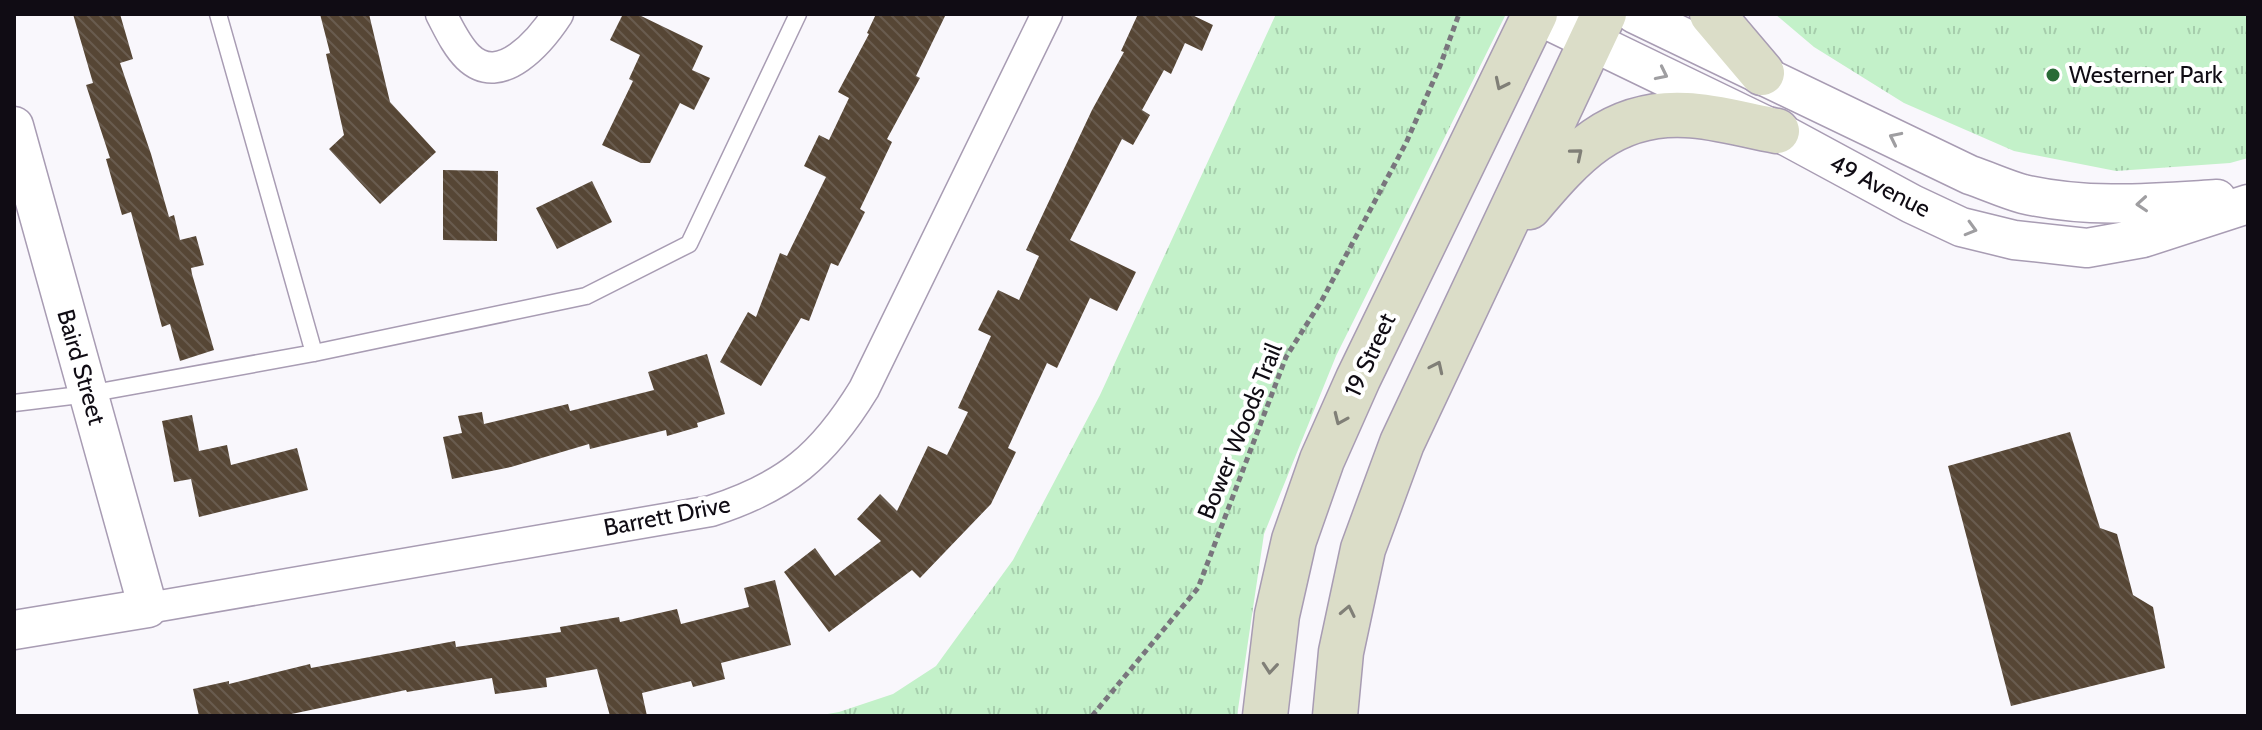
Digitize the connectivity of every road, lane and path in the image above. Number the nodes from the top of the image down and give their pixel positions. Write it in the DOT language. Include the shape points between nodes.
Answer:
graph roads {
  1 [pos="218,14"];
  2 [pos="441,14"];
  3 [pos="558,14"];
  4 [pos="798,14"];
  5 [pos="1047,14"];
  6 [pos="1459,14"];
  7 [pos="1535,14"];
  8 [pos="1635,14"];
  9 [pos="1712,14"];
  10 [pos="1598,27"];
  11 [pos="1762,73"];
  12 [pos="14,126"];
  13 [pos="1777,131"];
  14 [pos="2248,197"];
  15 [pos="2248,204"];
  16 [pos="1489,255"];
  17 [pos="314,353"];
  18 [pos="88,394"];
  19 [pos="14,403"];
  20 [pos="148,608"];
  21 [pos="14,630"];
  22 [pos="1092,716"];
  23 [pos="1265,716"];
  24 [pos="1335,716"];
  1 -- 17 [label="lane"];
  2 -- 3 [label="street" via="470,60 487,67 529,51"];
  4 -- 17 [label="lane" via="689,244 586,296"];
  5 -- 20 [label="street, Barrett Drive" via="864,389 830,438 781,482 711,511"];
  6 -- 22 [label="path, Bower Woods Trail" via="1406,143 1286,357 1198,588"];
  7 -- 10 [label="street, 49 Avenue"];
  7 -- 23 [label="main road, 19 Street, one-way" via="1322,460 1294,540 1277,615"];
  8 -- 11 [label="street, 49 Avenue"];
  9 -- 11 [label="main road"];
  10 -- 13 [label="street, 49 Avenue, one-way"];
  10 -- 16 [label="main road"];
  14 -- 11 [label="street, 49 Avenue, one-way" via="2123,205 2022,193 1970,175"];
  12 -- 18 [label="street, Baird Street"];
  13 -- 15 [label="street, 49 Avenue, one-way" via="1961,227 2014,240 2087,248 2143,238"];
  16 -- 13 [label="main road, one-way" via="1567,162 1604,134 1652,118 1688,115"];
  24 -- 16 [label="main road, one-way" via="1341,652 1363,549 1402,443"];
  17 -- 18 [label="lane"];
  18 -- 19 [label="lane"];
  18 -- 20 [label="street, Baird Street"];
  20 -- 21 [label="street, Barrett Drive"];
}
